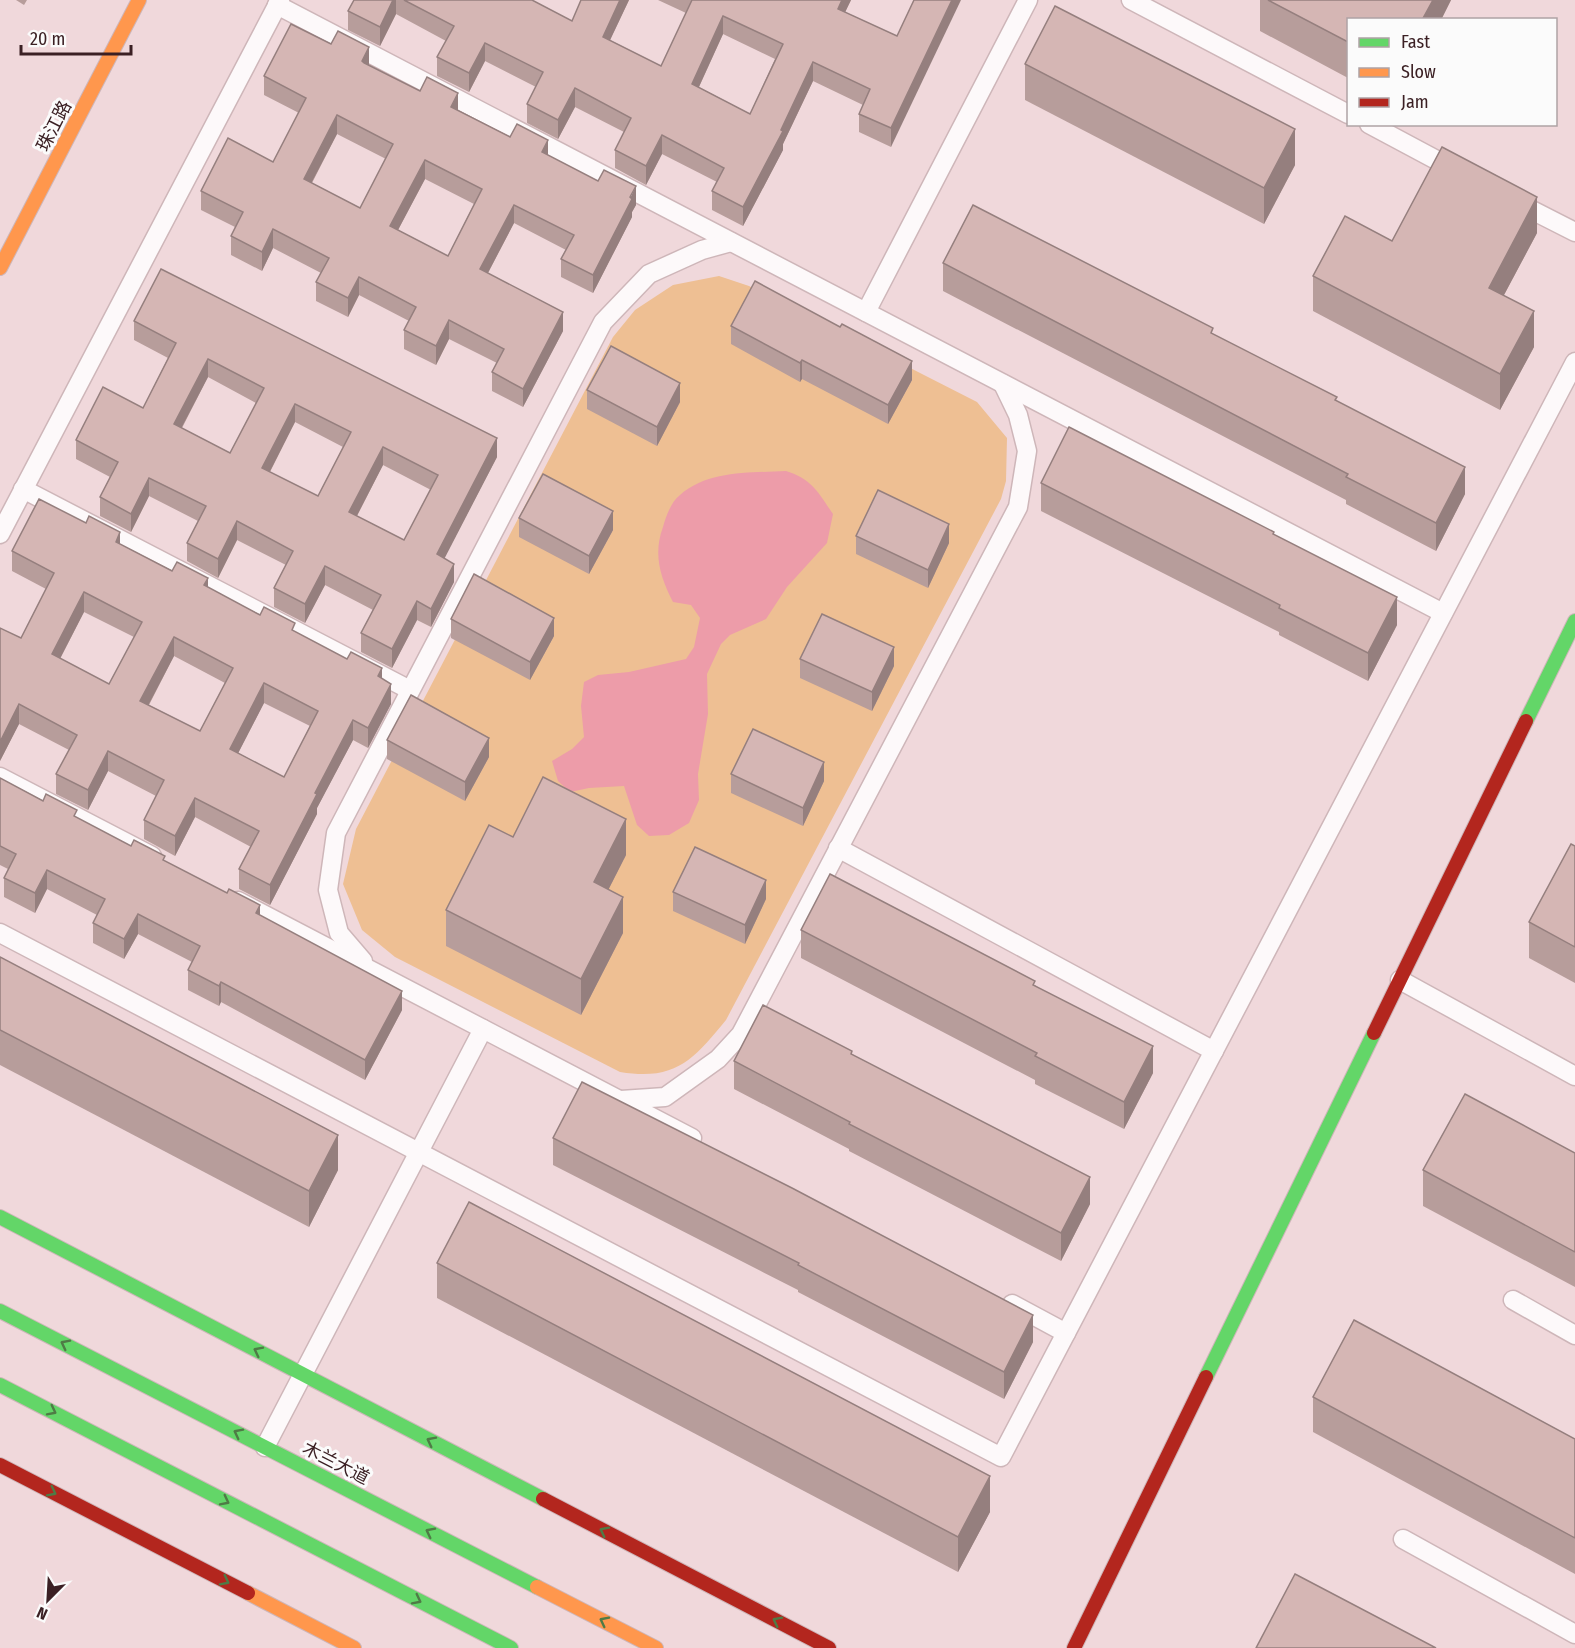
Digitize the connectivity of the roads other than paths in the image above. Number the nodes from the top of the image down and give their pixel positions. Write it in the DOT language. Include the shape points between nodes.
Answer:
graph roads {
  1 [pos="139,0"];
  2 [pos="1028,0"];
  3 [pos="1131,0"];
  4 [pos="279,3"];
  5 [pos="1347,113"];
  6 [pos="1373,126"];
  7 [pos="1472,178"];
  8 [pos="1503,195"];
  9 [pos="1575,232"];
  10 [pos="731,242"];
  11 [pos="0,268"];
  12 [pos="866,312"];
  13 [pos="1575,362"];
  14 [pos="1003,384"];
  15 [pos="24,489"];
  16 [pos="0,534"];
  17 [pos="1443,613"];
  18 [pos="1575,621"];
  19 [pos="410,690"];
  20 [pos="0,777"];
  21 [pos="838,848"];
  22 [pos="169,865"];
  23 [pos="222,892"];
  24 [pos="0,933"];
  25 [pos="369,970"];
  26 [pos="1400,980"];
  27 [pos="483,1029"];
  28 [pos="1214,1051"];
  29 [pos="1575,1076"];
  30 [pos="620,1100"];
  31 [pos="705,1144"];
  32 [pos="418,1152"];
  33 [pos="0,1217"];
  34 [pos="992,1294"];
  35 [pos="1513,1300"];
  36 [pos="0,1311"];
  37 [pos="1066,1333"];
  38 [pos="1575,1335"];
  39 [pos="303,1374"];
  40 [pos="0,1385"];
  41 [pos="265,1447"];
  42 [pos="0,1465"];
  43 [pos="1402,1539"];
  44 [pos="1575,1634"];
  45 [pos="354,1648"];
  46 [pos="511,1648"];
  47 [pos="656,1648"];
  48 [pos="829,1648"];
  49 [pos="1074,1648"];
  1 -- 11 [label="main road, 珠江路"];
  2 -- 12 [label="lane"];
  3 -- 5 [label="lane"];
  4 -- 10 [label="lane"];
  4 -- 15 [label="lane"];
  6 -- 7 [label="lane"];
  8 -- 9 [label="lane"];
  10 -- 12 [label="lane"];
  10 -- 19 [label="lane" via="702,250 650,274 603,322"];
  12 -- 14 [label="lane"];
  13 -- 17 [label="lane"];
  14 -- 17 [label="lane"];
  14 -- 21 [label="lane" via="1018,415 1028,451 1018,507"];
  15 -- 16 [label="lane"];
  15 -- 19 [label="lane"];
  17 -- 28 [label="lane"];
  18 -- 26 [label="main road"];
  19 -- 25 [label="lane" via="336,832 328,890 339,933"];
  20 -- 22 [label="lane"];
  21 -- 28 [label="lane"];
  21 -- 30 [label="lane" via="741,1034 718,1059 665,1097"];
  23 -- 25 [label="lane"];
  24 -- 32 [label="lane"];
  25 -- 27 [label="lane"];
  26 -- 29 [label="lane"];
  26 -- 49 [label="main road"];
  27 -- 30 [label="lane"];
  27 -- 32 [label="lane"];
  28 -- 37 [label="lane"];
  30 -- 31 [label="lane"];
  32 -- 37 [label="lane" via="1001,1457"];
  32 -- 39 [label="lane"];
  39 -- 33 [label="main road, one-way"];
  34 -- 37 [label="lane"];
  35 -- 38 [label="lane"];
  41 -- 36 [label="main road, 木兰大道, one-way"];
  39 -- 41 [label="lane"];
  48 -- 39 [label="main road, one-way"];
  40 -- 46 [label="main road, one-way"];
  47 -- 41 [label="main road, 木兰大道, one-way"];
  42 -- 45 [label="main road, one-way"];
  43 -- 44 [label="lane"];
}
